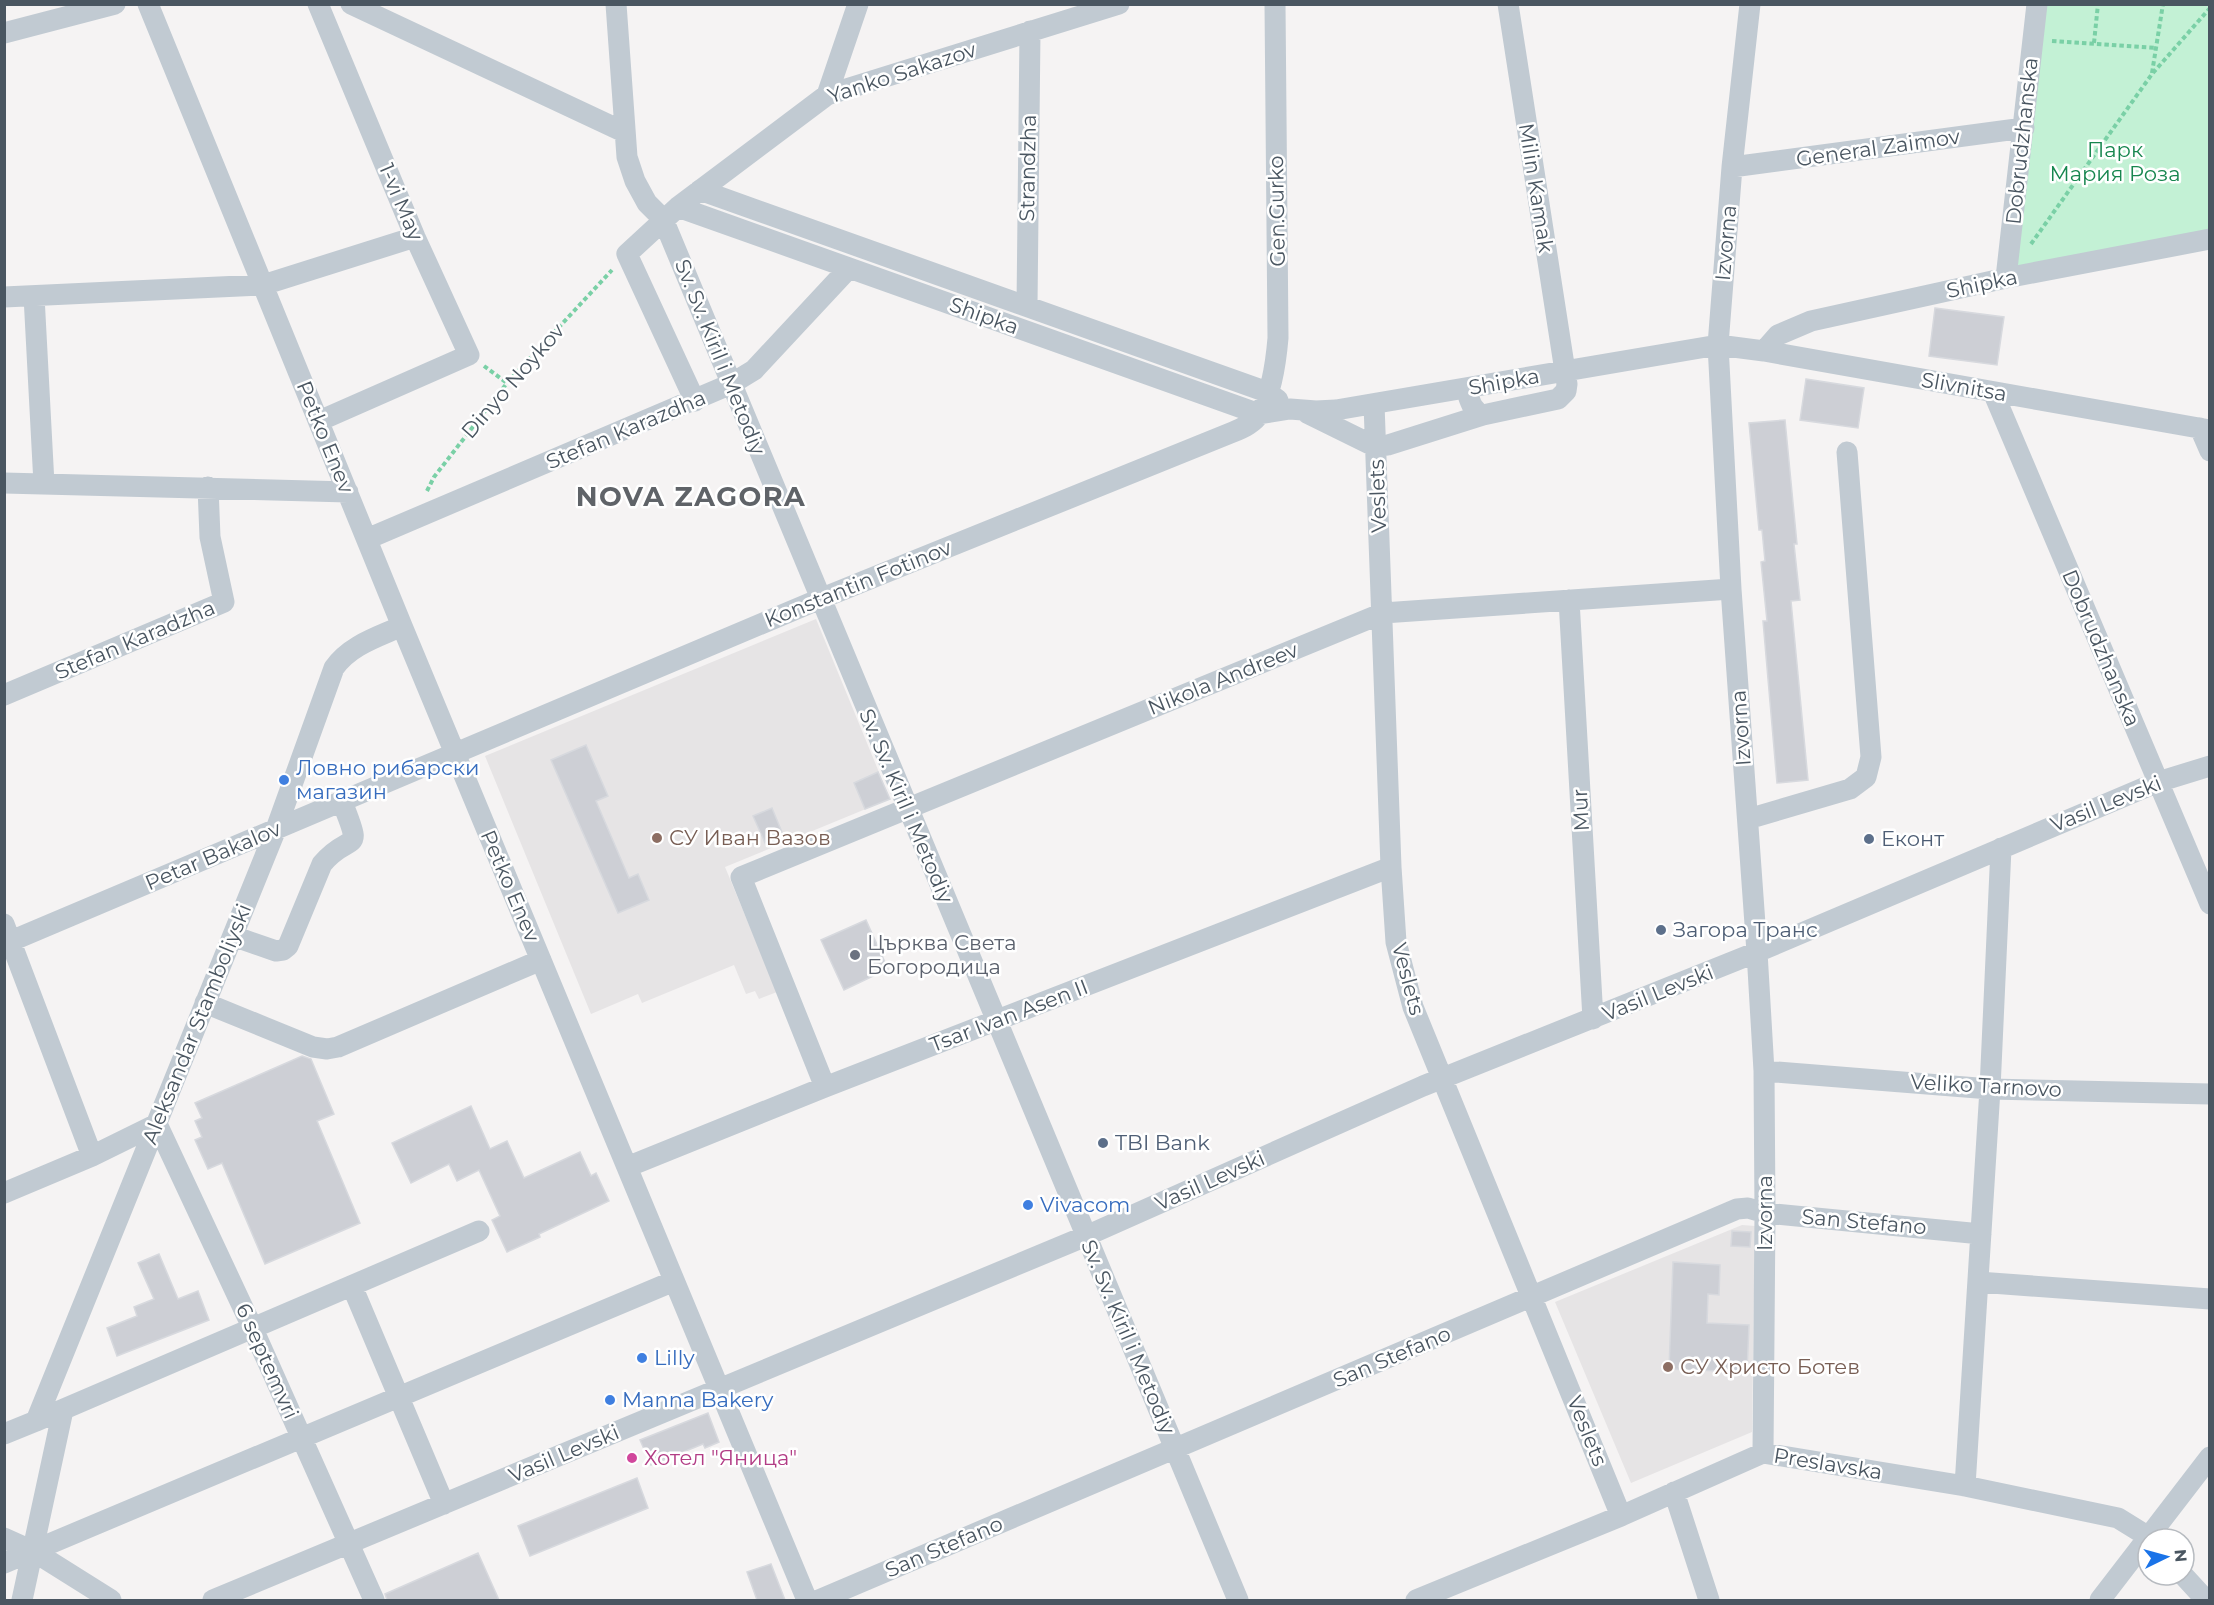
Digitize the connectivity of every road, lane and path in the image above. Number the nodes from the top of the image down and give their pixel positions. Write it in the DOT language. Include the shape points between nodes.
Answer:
graph roads {
  1 [pos="115,4"];
  2 [pos="148,4"];
  3 [pos="318,4"];
  4 [pos="351,4"];
  5 [pos="616,4"];
  6 [pos="858,4"];
  7 [pos="1119,4"];
  8 [pos="1275,4"];
  9 [pos="1508,4"];
  10 [pos="1750,4"];
  11 [pos="2037,4"];
  12 [pos="2098,4"];
  13 [pos="2163,4"];
  14 [pos="2210,8"];
  15 [pos="1030,31"];
  16 [pos="4,33"];
  17 [pos="2033,40"];
  18 [pos="2094,44"];
  19 [pos="2156,48"];
  20 [pos="2152,74"];
  21 [pos="827,95"];
  22 [pos="2024,128"];
  23 [pos="624,132"];
  24 [pos="1732,167"];
  25 [pos="700,190"];
  26 [pos="671,213"];
  27 [pos="416,237"];
  28 [pos="2210,240"];
  29 [pos="2027,249"];
  30 [pos="627,254"];
  31 [pos="849,268"];
  32 [pos="2007,278"];
  33 [pos="263,285"];
  34 [pos="34,296"];
  35 [pos="4,297"];
  36 [pos="1027,306"];
  37 [pos="1718,345"];
  38 [pos="1764,351"];
  39 [pos="469,355"];
  40 [pos="1565,372"];
  41 [pos="507,383"];
  42 [pos="731,384"];
  43 [pos="1466,388"];
  44 [pos="1268,392"];
  45 [pos="1993,392"];
  46 [pos="695,401"];
  47 [pos="1374,404"];
  48 [pos="1296,410"];
  49 [pos="1259,414"];
  50 [pos="1483,415"];
  51 [pos="319,421"];
  52 [pos="2204,429"];
  53 [pos="1376,447"];
  54 [pos="1847,452"];
  55 [pos="2210,452"];
  56 [pos="4,483"];
  57 [pos="44,483"];
  58 [pos="208,488"];
  59 [pos="348,492"];
  60 [pos="414,519"];
  61 [pos="367,540"];
  62 [pos="1731,589"];
  63 [pos="820,599"];
  64 [pos="1569,600"];
  65 [pos="1383,613"];
  66 [pos="402,626"];
  67 [pos="4,695"];
  68 [pos="456,754"];
  69 [pos="2210,766"];
  70 [pos="2158,782"];
  71 [pos="342,802"];
  72 [pos="908,810"];
  73 [pos="1748,819"];
  74 [pos="276,830"];
  75 [pos="2001,848"];
  76 [pos="1391,867"];
  77 [pos="2210,904"];
  78 [pos="7,936"];
  79 [pos="233,936"];
  80 [pos="1757,952"];
  81 [pos="541,960"];
  82 [pos="205,1004"];
  83 [pos="1593,1019"];
  84 [pos="996,1021"];
  85 [pos="1764,1071"];
  86 [pos="1442,1079"];
  87 [pos="825,1087"];
  88 [pos="1990,1089"];
  89 [pos="2210,1094"];
  90 [pos="157,1124"];
  91 [pos="92,1156"];
  92 [pos="627,1167"];
  93 [pos="4,1193"];
  94 [pos="1765,1213"];
  95 [pos="479,1231"];
  96 [pos="1981,1234"];
  97 [pos="1086,1236"];
  98 [pos="674,1281"];
  99 [pos="1978,1282"];
  100 [pos="352,1286"];
  101 [pos="1533,1298"];
  102 [pos="2210,1299"];
  103 [pos="253,1329"];
  104 [pos="719,1389"];
  105 [pos="399,1397"];
  106 [pos="63,1410"];
  107 [pos="36,1421"];
  108 [pos="4,1434"];
  109 [pos="302,1438"];
  110 [pos="1175,1450"];
  111 [pos="1763,1453"];
  112 [pos="2210,1457"];
  113 [pos="1965,1486"];
  114 [pos="1674,1492"];
  115 [pos="444,1504"];
  116 [pos="1621,1516"];
  117 [pos="2158,1527"];
  118 [pos="2136,1529"];
  119 [pos="4,1538"];
  120 [pos="349,1544"];
  121 [pos="33,1551"];
  122 [pos="2136,1555"];
  123 [pos="4,1563"];
  124 [pos="2194,1587"];
  125 [pos="22,1600"];
  126 [pos="111,1600"];
  127 [pos="213,1600"];
  128 [pos="375,1600"];
  129 [pos="807,1600"];
  130 [pos="819,1600"];
  131 [pos="1238,1600"];
  132 [pos="1416,1600"];
  133 [pos="1709,1600"];
  134 [pos="2100,1600"];
  135 [pos="2206,1600"];
  1 -- 16 [label="street"];
  2 -- 33 [label="street, Petko Enev"];
  3 -- 27 [label="street, 1-vi May"];
  4 -- 23 [label="street"];
  5 -- 23 [label="street, Sv. Sv. Kiril i Metodiy"];
  6 -- 21 [label="street"];
  7 -- 15 [label="street, Yanko Sakazov"];
  8 -- 44 [label="street, Gen.Gurko" via="1278,338"];
  9 -- 40 [label="street, Milin Kamak"];
  10 -- 24 [label="street, Izvorna"];
  11 -- 17 [label="street, Dobrudzhanska"];
  12 -- 18 [label="path"];
  13 -- 19 [label="path"];
  14 -- 20 [label="path"];
  15 -- 21 [label="street, Yanko Sakazov"];
  15 -- 36 [label="street, Strandzha"];
  17 -- 18 [label="path"];
  17 -- 22 [label="street, Dobrudzhanska"];
  18 -- 19 [label="path"];
  19 -- 20 [label="path"];
  20 -- 29 [label="path"];
  21 -- 25 [label="street, Yanko Sakazov"];
  22 -- 24 [label="street, General Zaimov"];
  22 -- 32 [label="street, Dobrudzhanska"];
  23 -- 26 [label="street, Sv. Sv. Kiril i Metodiy" via="627,157 647,203"];
  24 -- 37 [label="street, Izvorna"];
  25 -- 26 [label="street, Yanko Sakazov"];
  25 -- 36 [label="street, Shipka"];
  26 -- 30 [label="street, Yanko Sakazov"];
  26 -- 31 [label="street, Shipka"];
  26 -- 42 [label="street, Sv. Sv. Kiril i Metodiy"];
  27 -- 33 [label="street"];
  27 -- 39 [label="street, 1-vi May"];
  28 -- 32 [label="street, Shipka"];
  30 -- 41 [label="path, Dinyo Noykov"];
  30 -- 46 [label="street"];
  31 -- 42 [label="street, Stefan Karazdha" via="754,370"];
  31 -- 49 [label="street, Shipka"];
  32 -- 38 [label="street, Shipka" via="1811,321 1778,335"];
  33 -- 34 [label="street"];
  33 -- 51 [label="street, Petko Enev"];
  34 -- 35 [label="street"];
  34 -- 57 [label="street"];
  36 -- 44 [label="street, Shipka"];
  37 -- 38 [label="street, Slivnitsa"];
  37 -- 40 [label="street, Shipka"];
  37 -- 62 [label="street, Izvorna"];
  38 -- 45 [label="street, Slivnitsa"];
  39 -- 41 [label="path"];
  39 -- 51 [label="street"];
  40 -- 43 [label="street, Shipka"];
  40 -- 50 [label="street" via="1566,391 1558,399"];
  41 -- 60 [label="path, Dinyo Noykov" via="434,477"];
  42 -- 46 [label="street, Stefan Karazdha"];
  42 -- 63 [label="street, Sv. Sv. Kiril i Metodiy"];
  43 -- 47 [label="street, Shipka"];
  43 -- 50 [label="street" via="1472,406"];
  44 -- 48 [label="street, Shipka"];
  44 -- 49 [label="street, Gen.Gurko"];
  45 -- 52 [label="street, Slivnitsa"];
  45 -- 70 [label="street, Dobrudzhanska"];
  46 -- 60 [label="street, Stefan Karazdha"];
  47 -- 48 [label="street, Shipka" via="1326,411"];
  47 -- 53 [label="street, Veslets"];
  48 -- 49 [label="street, Shipka"];
  48 -- 53 [label="street"];
  49 -- 63 [label="street, Konstantin Fotinov" via="1243,428"];
  50 -- 53 [label="street"];
  51 -- 59 [label="street, Petko Enev"];
  52 -- 55 [label="street"];
  53 -- 65 [label="street, Veslets"];
  54 -- 73 [label="street" via="1871,757 1866,777 1850,789"];
  56 -- 57 [label="street"];
  57 -- 58 [label="street"];
  58 -- 59 [label="street"];
  58 -- 67 [label="street, Stefan Karadzha" via="210,537 224,602"];
  59 -- 61 [label="street, Petko Enev"];
  60 -- 61 [label="street, Stefan Karazdha"];
  61 -- 66 [label="street, Petko Enev"];
  62 -- 64 [label="street, Nikola Andreev"];
  62 -- 73 [label="street, Izvorna"];
  63 -- 68 [label="street, Konstantin Fotinov"];
  63 -- 72 [label="street, Sv. Sv. Kiril i Metodiy"];
  64 -- 65 [label="street, Nikola Andreev"];
  64 -- 83 [label="street, Mur"];
  65 -- 72 [label="street, Nikola Andreev"];
  65 -- 76 [label="street, Veslets"];
  66 -- 68 [label="street, Petko Enev"];
  66 -- 74 [label="street, Aleksandar Stamboliyski" via="358,646 334,668"];
  68 -- 71 [label="street, Petar Bakalov"];
  68 -- 81 [label="street, Petko Enev"];
  69 -- 70 [label="street, Vasil Levski"];
  70 -- 75 [label="street, Vasil Levski"];
  70 -- 77 [label="street, Dobrudzhanska"];
  71 -- 74 [label="street, Petar Bakalov"];
  71 -- 79 [label="street" via="354,838 322,864 288,946 276,951"];
  72 -- 84 [label="street, Sv. Sv. Kiril i Metodiy"];
  72 -- 87 [label="street, Nikola Andreev" via="741,877"];
  73 -- 80 [label="street, Izvorna"];
  74 -- 78 [label="street, Petar Bakalov"];
  74 -- 79 [label="street, Aleksandar Stamboliyski"];
  75 -- 80 [label="street, Vasil Levski"];
  75 -- 88 [label="street"];
  76 -- 84 [label="street, Tsar Ivan Asen II"];
  76 -- 86 [label="street, Veslets" via="1396,942 1413,1006"];
  78 -- 91 [label="street"];
  79 -- 82 [label="street, Aleksandar Stamboliyski"];
  80 -- 83 [label="street, Vasil Levski"];
  80 -- 85 [label="street, Izvorna"];
  81 -- 82 [label="street" via="327,1049"];
  81 -- 92 [label="street, Petko Enev"];
  82 -- 90 [label="street, Aleksandar Stamboliyski"];
  83 -- 86 [label="street, Vasil Levski"];
  84 -- 87 [label="street, Tsar Ivan Asen II"];
  84 -- 97 [label="street, Sv. Sv. Kiril i Metodiy"];
  85 -- 88 [label="street, Veliko Tarnovo"];
  85 -- 94 [label="street, Izvorna"];
  86 -- 97 [label="street, Vasil Levski"];
  86 -- 101 [label="street, Veslets"];
  87 -- 92 [label="street, Tsar Ivan Asen II"];
  88 -- 89 [label="street, Veliko Tarnovo"];
  88 -- 96 [label="street"];
  90 -- 91 [label="street"];
  90 -- 103 [label="street, 6 septemvri"];
  90 -- 107 [label="street, Aleksandar Stamboliyski"];
  91 -- 93 [label="street"];
  92 -- 98 [label="street, Petko Enev"];
  94 -- 96 [label="street, San Stefano"];
  94 -- 101 [label="street, San Stefano" via="1737,1209"];
  94 -- 111 [label="street, Izvorna"];
  95 -- 100 [label="street"];
  96 -- 99 [label="street"];
  97 -- 104 [label="street, Vasil Levski"];
  97 -- 110 [label="street, Sv. Sv. Kiril i Metodiy"];
  98 -- 104 [label="street, Petko Enev"];
  98 -- 105 [label="street"];
  99 -- 102 [label="street"];
  99 -- 113 [label="street"];
  100 -- 103 [label="street"];
  100 -- 105 [label="street"];
  101 -- 110 [label="street, San Stefano"];
  101 -- 116 [label="street, Veslets"];
  103 -- 106 [label="street"];
  103 -- 109 [label="street, 6 septemvri"];
  104 -- 115 [label="street, Vasil Levski"];
  104 -- 129 [label="street, Petko Enev"];
  105 -- 109 [label="street"];
  105 -- 115 [label="street"];
  106 -- 107 [label="street"];
  106 -- 121 [label="street"];
  107 -- 108 [label="street"];
  109 -- 120 [label="street, 6 septemvri"];
  109 -- 121 [label="street"];
  110 -- 130 [label="street, San Stefano"];
  110 -- 131 [label="street, Sv. Sv. Kiril i Metodiy"];
  111 -- 113 [label="street, Preslavska"];
  111 -- 114 [label="street, Preslavska"];
  112 -- 117 [label="street"];
  113 -- 118 [label="street, Preslavska" via="2118,1518"];
  114 -- 116 [label="street, Preslavska"];
  114 -- 133 [label="street"];
  115 -- 120 [label="street, Vasil Levski"];
  116 -- 132 [label="street, Preslavska"];
  119 -- 121 [label="street"];
  120 -- 127 [label="street, Vasil Levski"];
  120 -- 128 [label="street, 6 septemvri"];
  121 -- 123 [label="street"];
  121 -- 125 [label="street"];
  121 -- 126 [label="street"];
  122 -- 134 [label="street"];
  124 -- 135 [label="street"];
}
